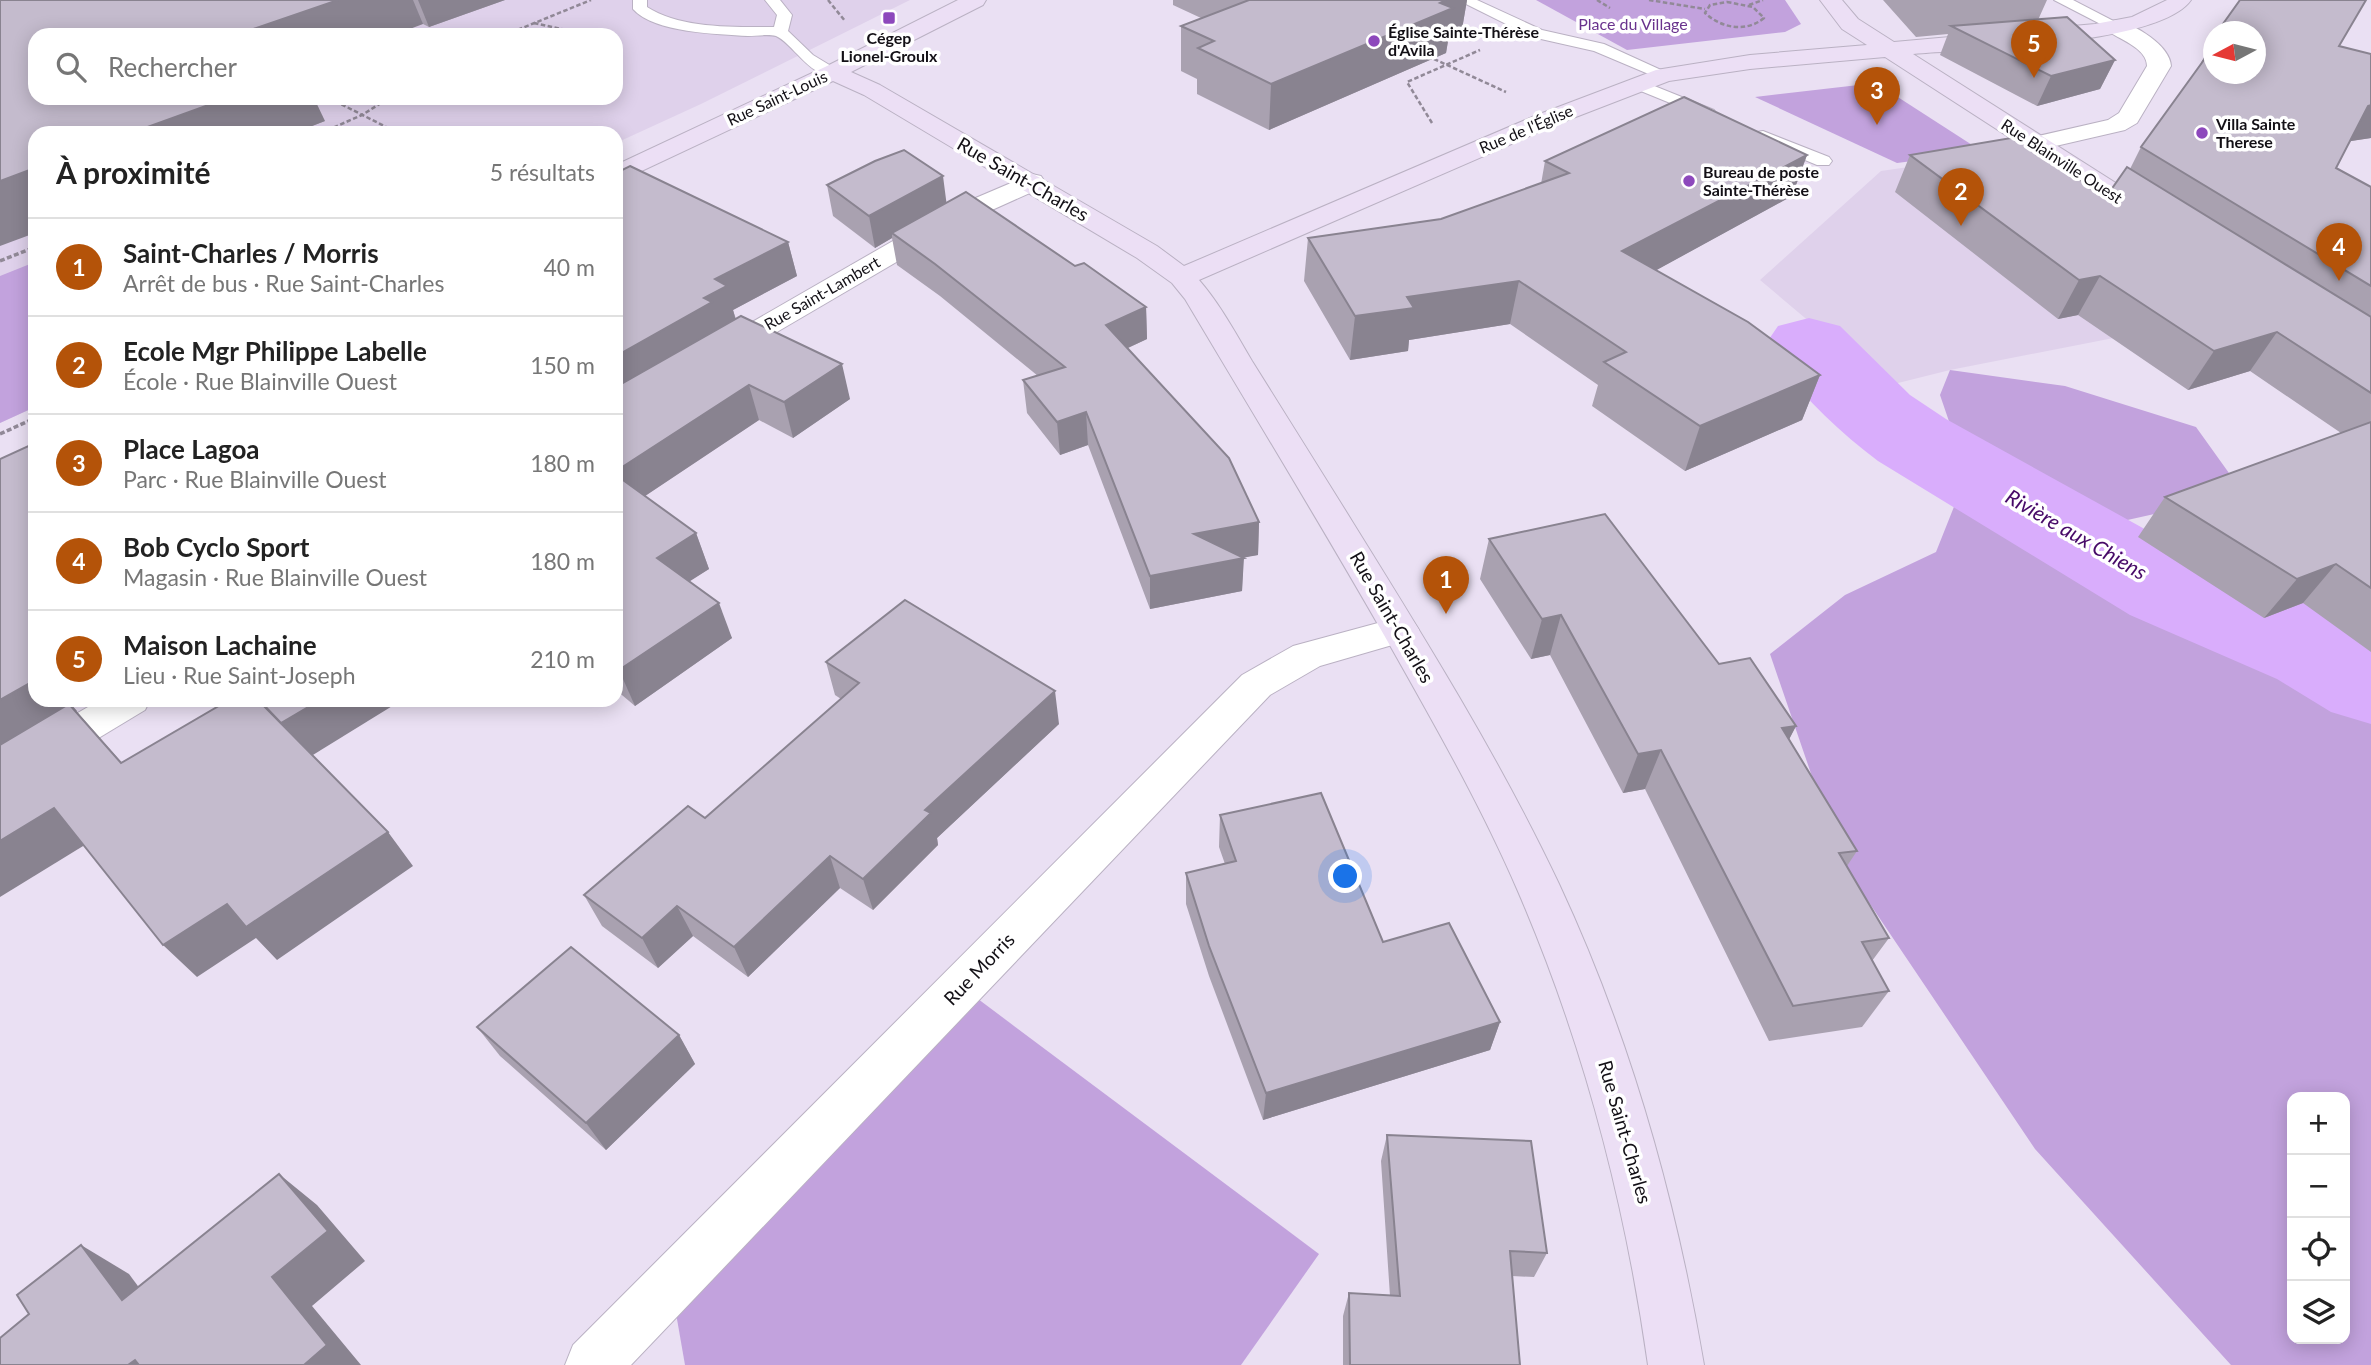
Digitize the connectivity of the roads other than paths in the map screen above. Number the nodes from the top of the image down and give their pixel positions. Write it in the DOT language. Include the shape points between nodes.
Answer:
graph roads {
  1 [pos="640,0"];
  2 [pos="772,0"];
  3 [pos="975,0"];
  4 [pos="1465,0"];
  5 [pos="1831,0"];
  6 [pos="2061,0"];
  7 [pos="2180,0"];
  8 [pos="2117,27"];
  9 [pos="780,32"];
  10 [pos="1889,50"];
  11 [pos="833,72"];
  12 [pos="1664,75"];
  13 [pos="1637,84"];
  14 [pos="1726,121"];
  15 [pos="1750,131"];
  16 [pos="2035,144"];
  17 [pos="1823,161"];
  18 [pos="623,172"];
  19 [pos="1032,182"];
  20 [pos="2176,233"];
  21 [pos="1182,277"];
  22 [pos="698,366"];
  23 [pos="1400,630"];
  24 [pos="119,707"];
  25 [pos="0,778"];
  26 [pos="593,1365"];
  27 [pos="1676,1365"];
  1 -- 9 [label="lane" via="644,13 670,21 743,32"];
  2 -- 9 [label="lane" via="785,15"];
  3 -- 11 [label="street, Rue Saint-Louis"];
  4 -- 12 [label="lane" via="1537,34 1611,51"];
  5 -- 10 [label="street, Rue Blainville Ouest" via="1850,24"];
  6 -- 8 [label="lane"];
  7 -- 8 [label="street, Rue de l'Église" via="2156,15"];
  8 -- 10 [label="street, Rue de l'Église"];
  8 -- 16 [label="street" via="2148,46 2159,60 2128,118 2116,125"];
  9 -- 11 [label="lane" via="808,58"];
  10 -- 12 [label="street, Rue de l'Église" via="1711,66"];
  10 -- 16 [label="street, Rue Blainville Ouest"];
  11 -- 18 [label="street, Rue Saint-Louis"];
  11 -- 19 [label="street, Rue Saint-Charles"];
  12 -- 13 [label="street, Rue de l'Église"];
  13 -- 14 [label="lane"];
  13 -- 21 [label="street, Rue de l'Église"];
  15 -- 17 [label="lane"];
  16 -- 20 [label="street, Rue Blainville Ouest"];
  19 -- 21 [label="street, Rue Saint-Charles"];
  19 -- 22 [label="street, Rue Saint-Lambert" via="954,217"];
  21 -- 23 [label="street, Rue Saint-Charles" via="1221,332"];
  23 -- 26 [label="street, Rue Morris" via="1306,655 1284,664 1256,685"];
  23 -- 27 [label="street, Rue Saint-Charles" via="1506,818 1583,1000 1624,1118 1644,1193"];
  24 -- 25 [label="street"];
}
